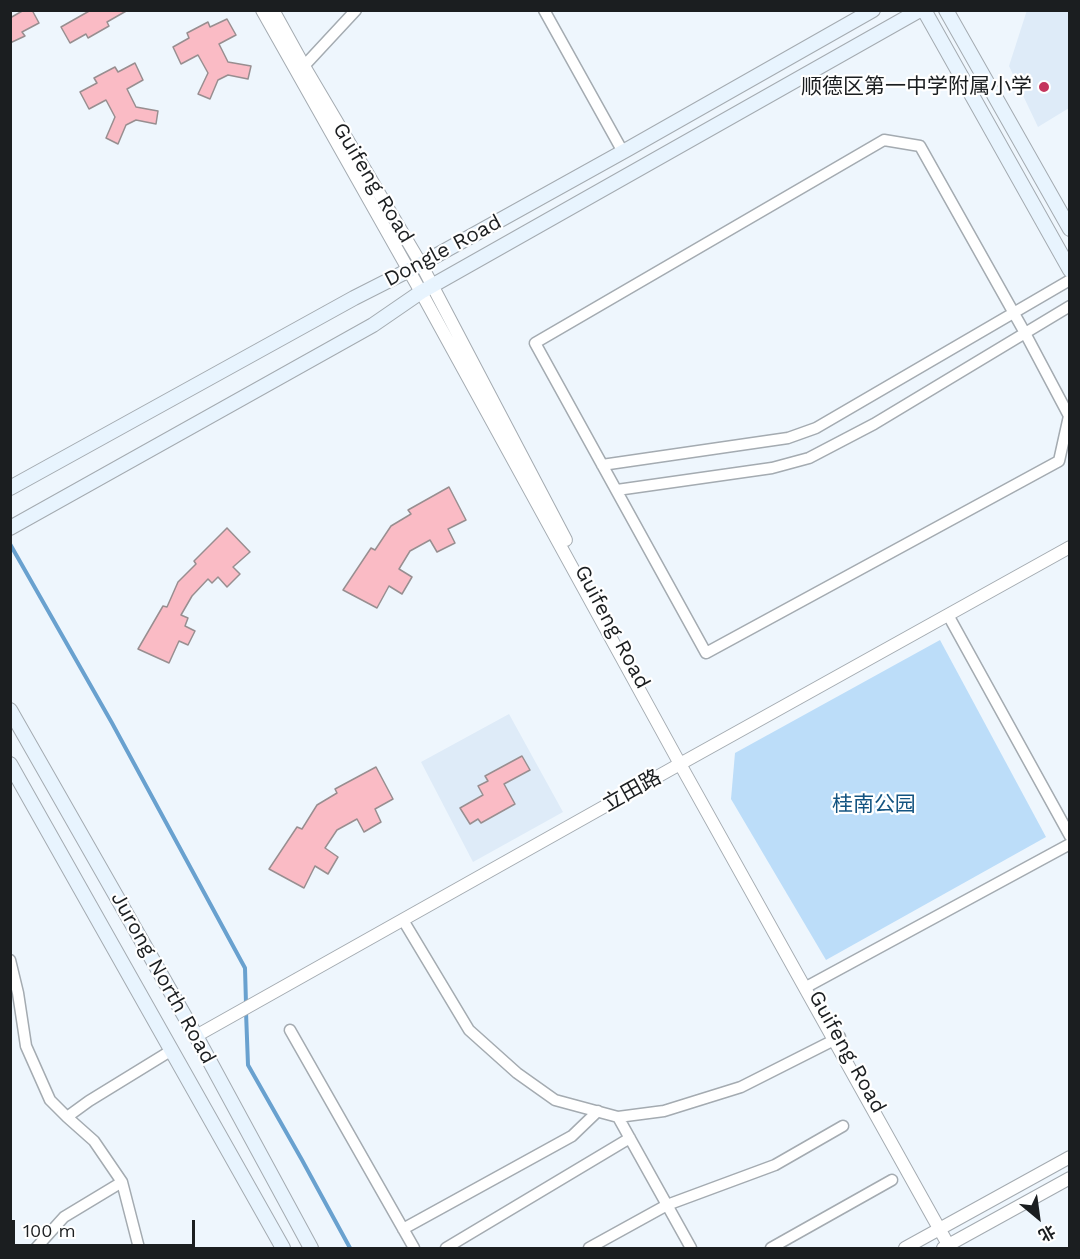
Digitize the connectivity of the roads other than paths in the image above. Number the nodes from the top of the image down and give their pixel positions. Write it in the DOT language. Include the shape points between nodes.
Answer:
graph roads {
  1 [pos="262,10"];
  2 [pos="273,10"];
  3 [pos="356,10"];
  4 [pos="544,10"];
  5 [pos="873,10"];
  6 [pos="922,10"];
  7 [pos="946,10"];
  8 [pos="304,66"];
  9 [pos="623,152"];
  10 [pos="1070,229"];
  11 [pos="415,267"];
  12 [pos="1070,270"];
  13 [pos="1070,280"];
  14 [pos="427,289"];
  15 [pos="1070,306"];
  16 [pos="1013,313"];
  17 [pos="1025,333"];
  18 [pos="60,460"];
  19 [pos="602,465"];
  20 [pos="10,480"];
  21 [pos="10,488"];
  22 [pos="617,490"];
  23 [pos="11,531"];
  24 [pos="1070,547"];
  25 [pos="948,615"];
  26 [pos="10,710"];
  27 [pos="681,763"];
  28 [pos="10,764"];
  29 [pos="1070,836"];
  30 [pos="1070,844"];
  31 [pos="403,920"];
  32 [pos="10,960"];
  33 [pos="810,985"];
  34 [pos="22,1023"];
  35 [pos="10,1026"];
  36 [pos="290,1030"];
  37 [pos="196,1036"];
  38 [pos="837,1039"];
  39 [pos="172,1050"];
  40 [pos="598,1112"];
  41 [pos="618,1117"];
  42 [pos="67,1118"];
  43 [pos="843,1126"];
  44 [pos="630,1138"];
  45 [pos="1070,1157"];
  46 [pos="1070,1178"];
  47 [pos="892,1180"];
  48 [pos="122,1182"];
  49 [pos="667,1205"];
  50 [pos="942,1227"];
  51 [pos="403,1229"];
  52 [pos="950,1247"];
  53 [pos="36,1248"];
  54 [pos="139,1248"];
  55 [pos="283,1248"];
  56 [pos="311,1248"];
  57 [pos="414,1248"];
  58 [pos="446,1248"];
  59 [pos="589,1248"];
  60 [pos="691,1248"];
  61 [pos="771,1248"];
  62 [pos="905,1248"];
  1 -- 11 [label="street"];
  2 -- 8 [label="street, Guifeng Road"];
  3 -- 8 [label="street"];
  4 -- 9 [label="street"];
  5 -- 9 [label="main road, Dongle Road"];
  6 -- 12 [label="main road"];
  6 -- 14 [label="main road, Dongle Road"];
  7 -- 10 [label="main road"];
  8 -- 11 [label="street, Guifeng Road"];
  9 -- 11 [label="main road, Dongle Road"];
  11 -- 14 [label="street, Guifeng Road"];
  11 -- 18 [label="main road, Dongle Road"];
  13 -- 16 [label="street"];
  14 -- 23 [label="main road, Dongle Road" via="373,325"];
  14 -- 27 [label="street, Guifeng Road"];
  15 -- 17 [label="street"];
  16 -- 17 [label="street"];
  16 -- 19 [label="street" via="816,428 788,438"];
  16 -- 19 [label="street" via="920,146 884,140 536,343"];
  17 -- 22 [label="street" via="874,424 809,458 772,468"];
  17 -- 22 [label="street" via="1069,416 1059,461 706,653"];
  18 -- 20 [label="main road"];
  18 -- 21 [label="main road, Dongle Road"];
  19 -- 22 [label="street"];
  24 -- 25 [label="street, 立田路"];
  25 -- 27 [label="street, 立田路"];
  25 -- 29 [label="street"];
  26 -- 37 [label="main road, Jurong North Road"];
  27 -- 31 [label="street, 立田路"];
  27 -- 33 [label="street, Guifeng Road"];
  27 -- 38 [label="street"];
  28 -- 39 [label="main road"];
  30 -- 33 [label="street"];
  31 -- 37 [label="street, 立田路"];
  31 -- 40 [label="street" via="469,1030 517,1073 555,1100"];
  32 -- 34 [label="street"];
  33 -- 38 [label="street, Guifeng Road"];
  34 -- 35 [label="street"];
  34 -- 42 [label="street" via="26,1046 50,1100"];
  36 -- 51 [label="street"];
  37 -- 56 [label="main road, Jurong North Road"];
  38 -- 41 [label="street" via="741,1087 664,1111"];
  38 -- 50 [label="street, Guifeng Road"];
  39 -- 42 [label="street"];
  39 -- 55 [label="main road"];
  40 -- 41 [label="street"];
  40 -- 51 [label="street" via="572,1136"];
  41 -- 44 [label="street"];
  42 -- 48 [label="street" via="94,1141"];
  43 -- 49 [label="street" via="775,1166"];
  44 -- 49 [label="street"];
  44 -- 58 [label="street"];
  45 -- 50 [label="street"];
  46 -- 52 [label="street"];
  47 -- 61 [label="street"];
  48 -- 53 [label="street" via="64,1217"];
  48 -- 54 [label="street"];
  49 -- 59 [label="street"];
  49 -- 60 [label="street"];
  50 -- 52 [label="street, Guifeng Road"];
  50 -- 62 [label="street"];
  51 -- 57 [label="street"];
}
